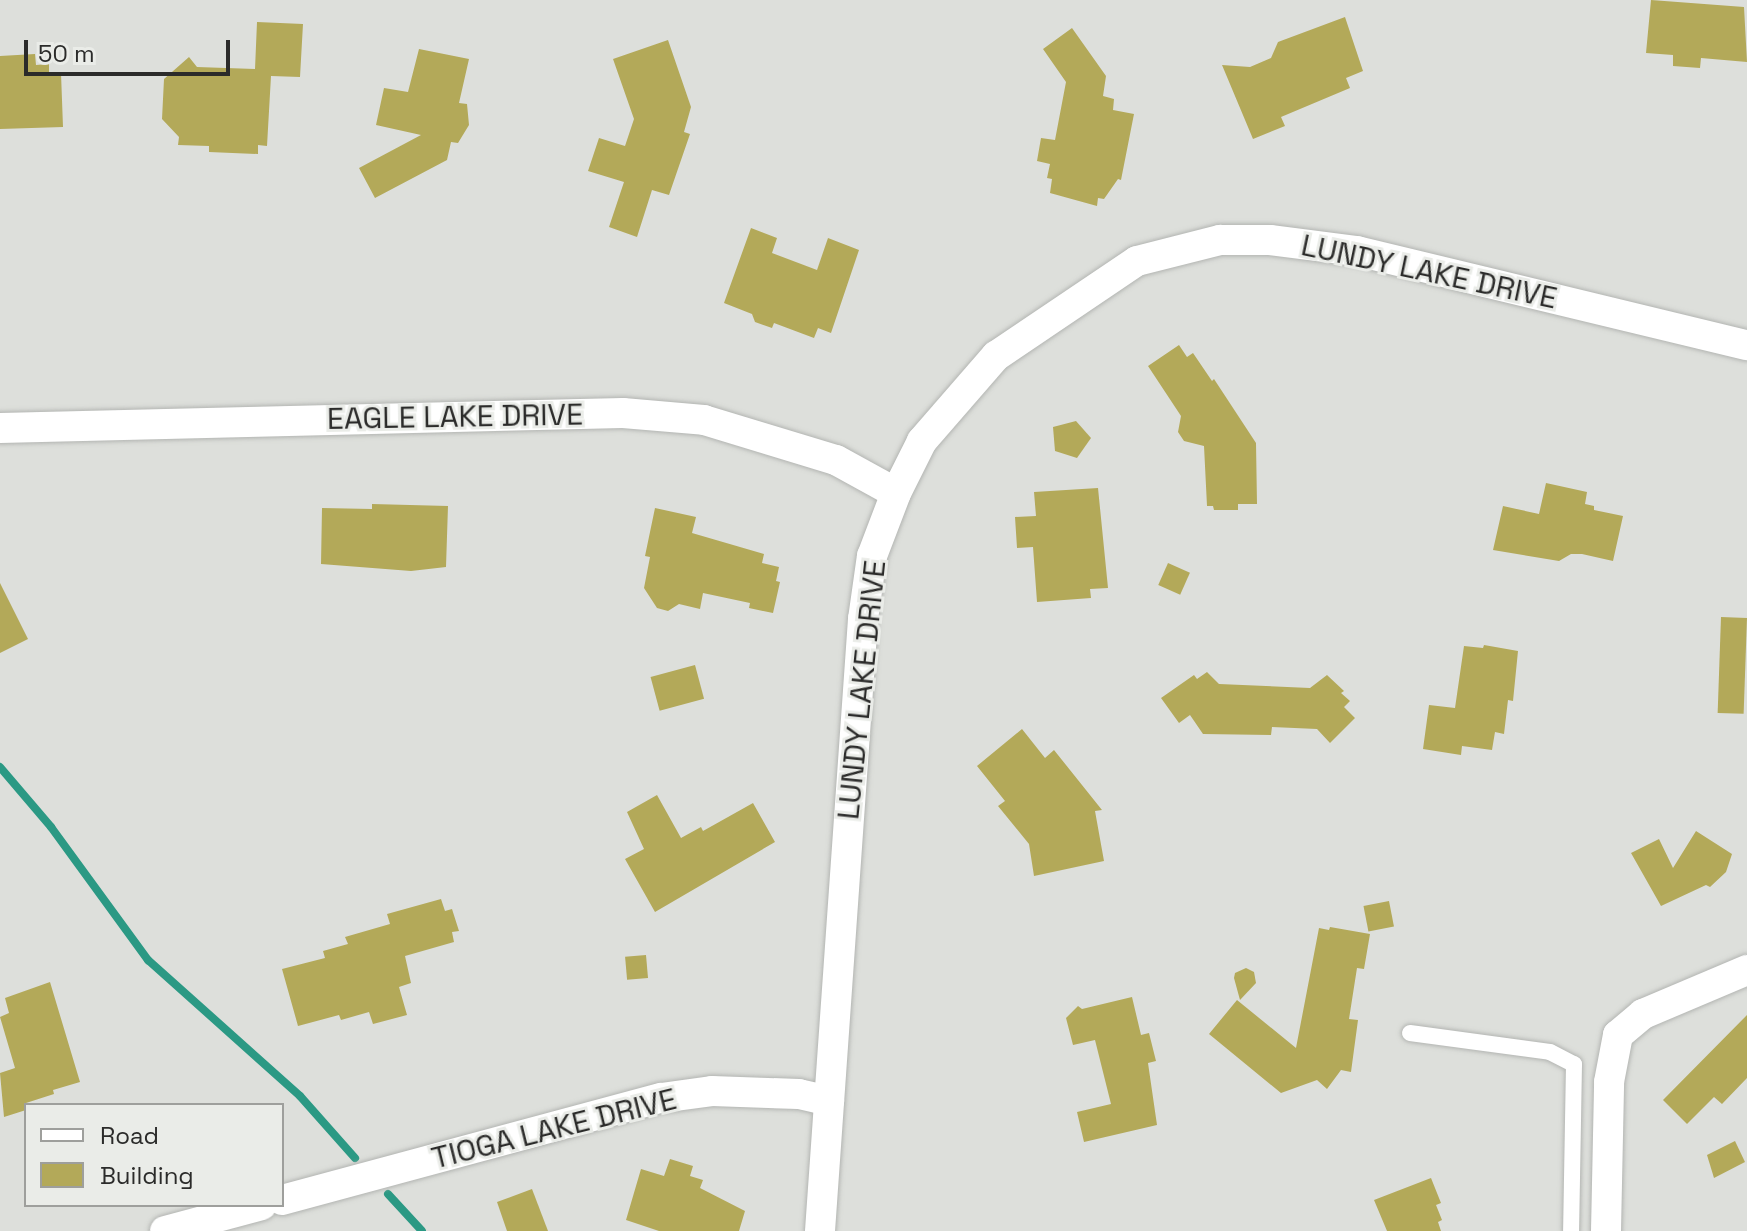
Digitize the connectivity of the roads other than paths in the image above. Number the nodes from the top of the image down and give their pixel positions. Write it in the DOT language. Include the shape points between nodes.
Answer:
graph roads {
  1 [pos="1747,345"];
  2 [pos="0,428"];
  3 [pos="896,493"];
  4 [pos="1747,970"];
  5 [pos="1410,1033"];
  6 [pos="829,1101"];
  7 [pos="284,1199"];
  8 [pos="255,1207"];
  9 [pos="165,1231"];
  10 [pos="820,1231"];
  11 [pos="1571,1231"];
  12 [pos="1606,1231"];
  1 -- 3 [label="street, LUNDY LAKE DRIVE" via="1357,251 1270,240 1220,240 1137,261 996,356 922,441"];
  2 -- 3 [label="street, EAGLE LAKE DRIVE" via="623,413 704,420 836,460"];
  3 -- 6 [label="street, LUNDY LAKE DRIVE" via="872,556 863,619"];
  4 -- 12 [label="street" via="1643,1014 1618,1035 1609,1082"];
  5 -- 11 [label="lane" via="1550,1052 1574,1064"];
  6 -- 7 [label="street, TIOGA LAKE DRIVE" via="799,1094 712,1091 661,1098"];
  6 -- 10 [label="street, LUNDY LAKE DRIVE"];
  8 -- 9 [label="street"];
}
